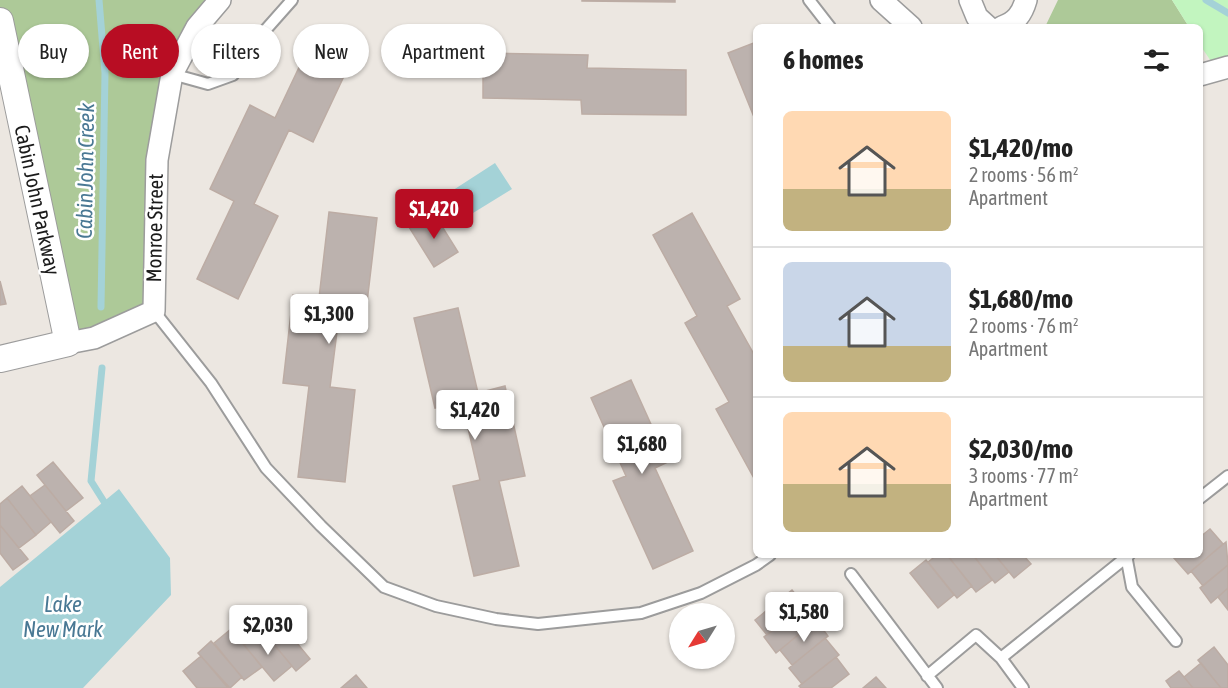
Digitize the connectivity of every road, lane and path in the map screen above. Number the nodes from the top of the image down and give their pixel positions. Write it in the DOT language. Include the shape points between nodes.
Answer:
graph roads {
  1 [pos="220,0"];
  2 [pos="292,0"];
  3 [pos="810,0"];
  4 [pos="881,0"];
  5 [pos="969,0"];
  6 [pos="1026,0"];
  7 [pos="0,21"];
  8 [pos="828,24"];
  9 [pos="908,24"];
  10 [pos="985,24"];
  11 [pos="1012,24"];
  12 [pos="3,55"];
  13 [pos="179,61"];
  14 [pos="1228,67"];
  15 [pos="1203,74"];
  16 [pos="179,76"];
  17 [pos="171,78"];
  18 [pos="154,311"];
  19 [pos="69,343"];
  20 [pos="0,359"];
  21 [pos="1228,476"];
  22 [pos="1203,496"];
  23 [pos="766,558"];
  24 [pos="1125,558"];
  25 [pos="1127,558"];
  26 [pos="851,574"];
  27 [pos="1176,641"];
  28 [pos="1000,658"];
  29 [pos="927,676"];
  30 [pos="937,688"];
  31 [pos="1023,688"];
  1 -- 13 [label="street, Monroe Street" via="197,27"];
  2 -- 16 [label="lane" via="233,75 208,84"];
  3 -- 8 [label="lane"];
  4 -- 9 [label="street"];
  5 -- 10 [label="street"];
  6 -- 11 [label="street" via="1023,12"];
  7 -- 12 [label="street, Cabin John Parkway"];
  12 -- 19 [label="street, Cabin John Parkway"];
  14 -- 15 [label="street"];
  17 -- 18 [label="street, Monroe Street" via="157,160"];
  18 -- 19 [label="street, Monroe Street" via="94,338"];
  18 -- 23 [label="lane" via="212,383 266,468 384,587 436,606 538,624 641,613 700,593"];
  19 -- 20 [label="street, Monroe Street"];
  21 -- 22 [label="lane"];
  24 -- 28 [label="lane"];
  25 -- 27 [label="lane" via="1132,586"];
  26 -- 29 [label="lane"];
  28 -- 29 [label="lane" via="976,635"];
  28 -- 31 [label="lane"];
  29 -- 30 [label="lane"];
}
